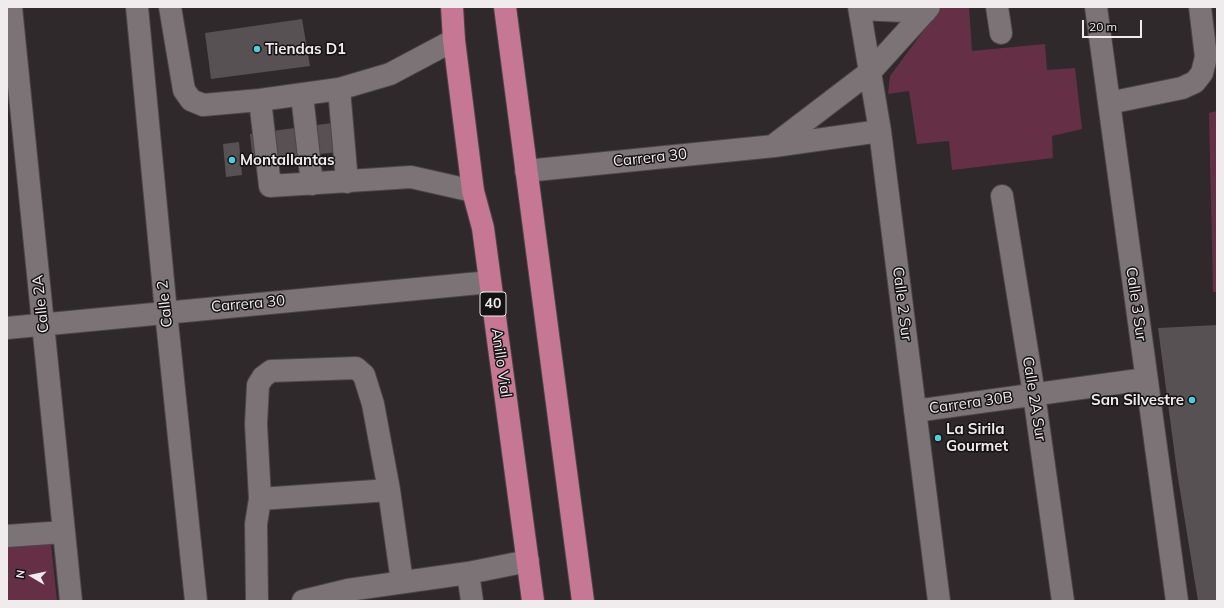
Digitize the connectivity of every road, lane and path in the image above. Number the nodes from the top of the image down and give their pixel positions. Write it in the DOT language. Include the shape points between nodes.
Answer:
graph roads {
  1 [pos="11,7"];
  2 [pos="137,7"];
  3 [pos="170,7"];
  4 [pos="452,7"];
  5 [pos="505,7"];
  6 [pos="997,7"];
  7 [pos="1096,7"];
  8 [pos="1200,7"];
  9 [pos="860,8"];
  10 [pos="927,9"];
  11 [pos="1001,33"];
  12 [pos="454,40"];
  13 [pos="871,71"];
  14 [pos="13,86"];
  15 [pos="339,89"];
  16 [pos="302,95"];
  17 [pos="260,100"];
  18 [pos="1109,103"];
  19 [pos="880,131"];
  20 [pos="774,146"];
  21 [pos="526,170"];
  22 [pos="347,182"];
  23 [pos="312,184"];
  24 [pos="473,191"];
  25 [pos="1002,196"];
  26 [pos="490,282"];
  27 [pos="166,312"];
  28 [pos="43,325"];
  29 [pos="7,328"];
  30 [pos="1146,380"];
  31 [pos="1034,394"];
  32 [pos="915,411"];
  33 [pos="389,490"];
  34 [pos="260,499"];
  35 [pos="64,532"];
  36 [pos="7,536"];
  37 [pos="528,561"];
  38 [pos="468,573"];
  39 [pos="402,582"];
  40 [pos="348,596"];
  41 [pos="71,601"];
  42 [pos="196,601"];
  43 [pos="258,601"];
  44 [pos="303,601"];
  45 [pos="472,601"];
  46 [pos="533,601"];
  47 [pos="583,601"];
  48 [pos="939,601"];
  49 [pos="1063,601"];
  50 [pos="1177,601"];
  1 -- 14 [label="street, Calle 2A"];
  2 -- 27 [label="street, Calle 2"];
  3 -- 17 [label="street" via="184,90 191,100 203,105"];
  4 -- 12 [label="highway, Anillo Vial / 40"];
  5 -- 21 [label="highway"];
  6 -- 11 [label="street"];
  7 -- 18 [label="street, Calle 3 Sur"];
  8 -- 18 [label="street" via="1206,57 1202,73 1195,82 1182,88"];
  9 -- 10 [label="street"];
  9 -- 13 [label="street, Calle 2 Sur"];
  10 -- 13 [label="street"];
  12 -- 15 [label="street" via="390,74"];
  12 -- 24 [label="highway, Anillo Vial / 40"];
  13 -- 19 [label="street, Calle 2 Sur"];
  13 -- 20 [label="street"];
  14 -- 28 [label="street, Calle 2A"];
  15 -- 16 [label="street"];
  15 -- 22 [label="street"];
  16 -- 17 [label="street"];
  16 -- 23 [label="street"];
  17 -- 23 [label="street" via="270,186"];
  18 -- 30 [label="street, Calle 3 Sur"];
  19 -- 20 [label="street, Carrera 30"];
  19 -- 32 [label="street, Calle 2 Sur"];
  20 -- 21 [label="street, Carrera 30"];
  21 -- 47 [label="highway"];
  22 -- 23 [label="street"];
  22 -- 24 [label="street" via="411,177"];
  24 -- 26 [label="highway, Anillo Vial / 40" via="483,228"];
  25 -- 31 [label="street, Calle 2A Sur"];
  26 -- 27 [label="street, Carrera 30"];
  26 -- 37 [label="highway, Anillo Vial / 40"];
  27 -- 28 [label="street, Carrera 30"];
  27 -- 42 [label="street, Calle 2"];
  28 -- 29 [label="street, Carrera 30"];
  28 -- 35 [label="street, Calle 2A"];
  30 -- 31 [label="street, Carrera 30B"];
  30 -- 50 [label="street, Calle 3 Sur"];
  31 -- 32 [label="street, Carrera 30B"];
  31 -- 49 [label="street, Calle 2A Sur"];
  32 -- 48 [label="street, Calle 2 Sur"];
  33 -- 34 [label="street"];
  33 -- 34 [label="street" via="373,404 364,375 356,368 271,371 258,385 256,424"];
  33 -- 39 [label="street"];
  34 -- 43 [label="street" via="256,524"];
  35 -- 36 [label="street"];
  35 -- 41 [label="street, Calle 2A"];
  37 -- 38 [label="street"];
  37 -- 46 [label="highway, Anillo Vial / 40"];
  38 -- 39 [label="street"];
  38 -- 45 [label="street"];
  39 -- 40 [label="street"];
  40 -- 44 [label="street"];
}
